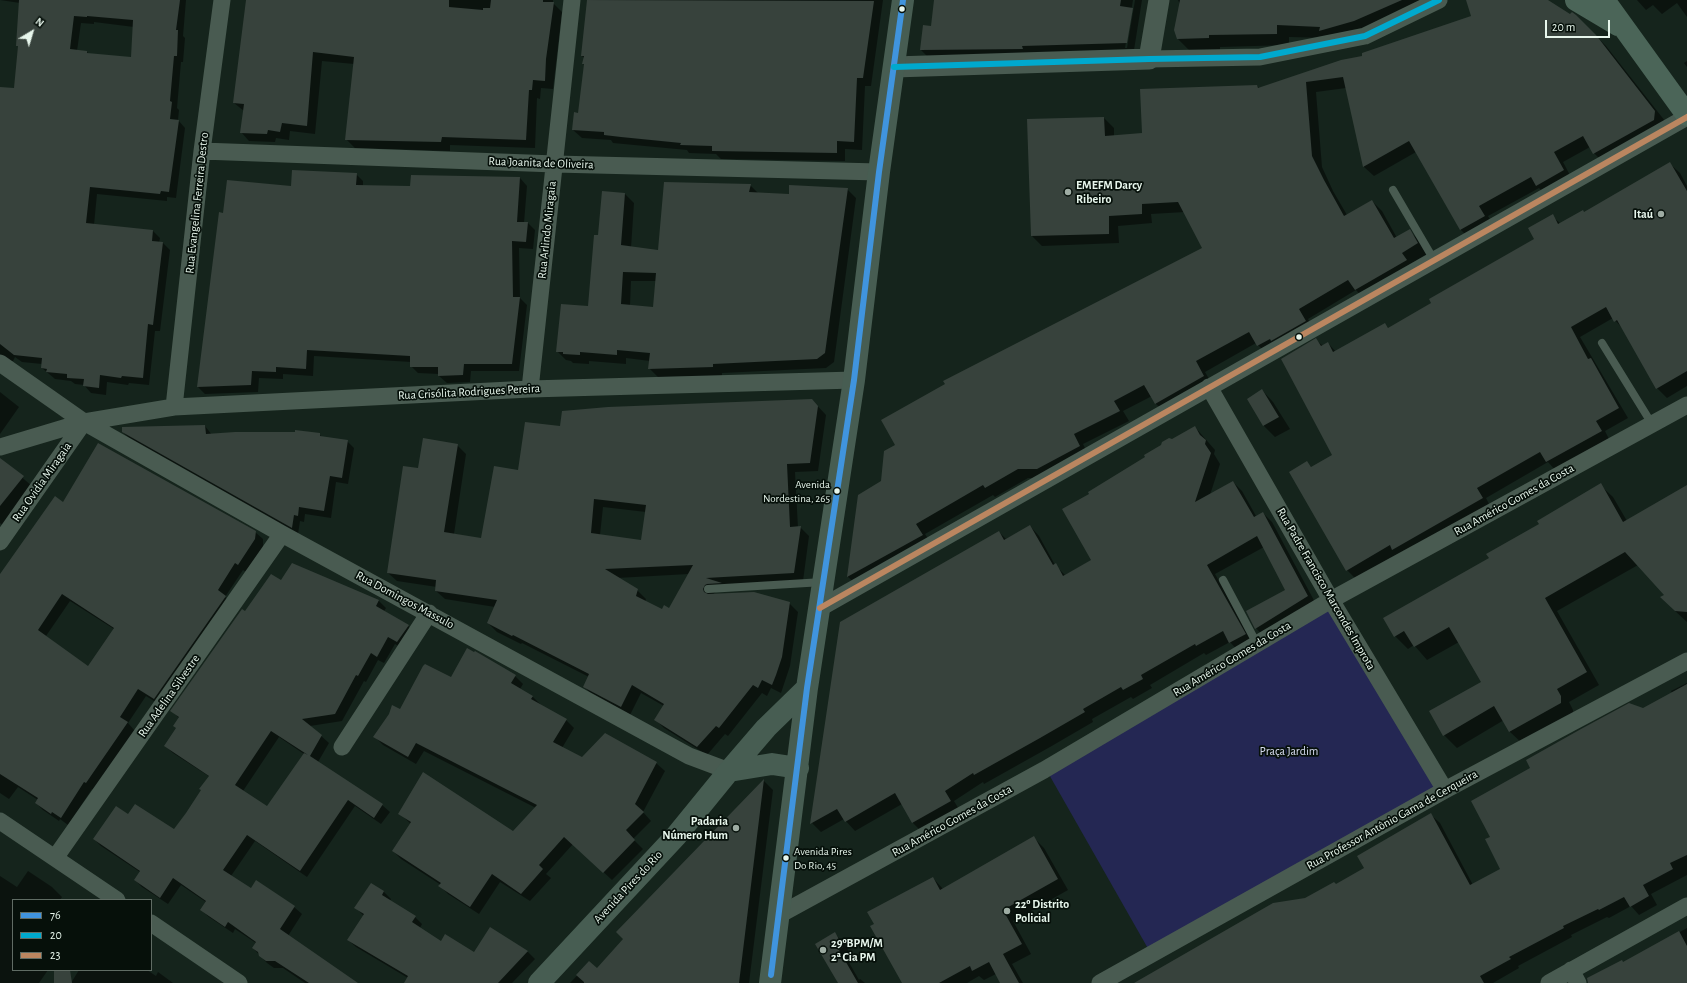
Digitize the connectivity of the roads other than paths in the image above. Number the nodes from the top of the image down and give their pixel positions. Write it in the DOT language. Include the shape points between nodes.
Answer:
graph roads {
  1 [pos="222,0"];
  2 [pos="572,0"];
  3 [pos="903,0"];
  4 [pos="1159,0"];
  5 [pos="1439,0"];
  6 [pos="1576,0"];
  7 [pos="1604,0"];
  8 [pos="1626,30"];
  9 [pos="1149,59"];
  10 [pos="894,67"];
  11 [pos="1687,116"];
  12 [pos="202,151"];
  13 [pos="555,164"];
  14 [pos="880,172"];
  15 [pos="1393,190"];
  16 [pos="1434,260"];
  17 [pos="1602,344"];
  18 [pos="0,363"];
  19 [pos="854,380"];
  20 [pos="1209,388"];
  21 [pos="530,389"];
  22 [pos="1687,405"];
  23 [pos="174,407"];
  24 [pos="84,422"];
  25 [pos="1652,424"];
  26 [pos="0,447"];
  27 [pos="282,534"];
  28 [pos="0,542"];
  29 [pos="1223,580"];
  30 [pos="824,582"];
  31 [pos="708,588"];
  32 [pos="1331,600"];
  33 [pos="820,608"];
  34 [pos="429,613"];
  35 [pos="1257,644"];
  36 [pos="1687,661"];
  37 [pos="807,688"];
  38 [pos="342,747"];
  39 [pos="798,768"];
  40 [pos="729,771"];
  41 [pos="1445,790"];
  42 [pos="0,821"];
  43 [pos="55,858"];
  44 [pos="116,899"];
  45 [pos="1687,906"];
  46 [pos="779,915"];
  47 [pos="152,924"];
  48 [pos="1574,977"];
  49 [pos="239,983"];
  50 [pos="539,983"];
  51 [pos="770,983"];
  52 [pos="1100,983"];
  53 [pos="1549,983"];
  1 -- 12 [label="street, Rua Evangelina Ferreira Destro"];
  2 -- 13 [label="street, Rua Arlindo Miragaia"];
  3 -- 10 [label="main road"];
  4 -- 9 [label="street"];
  5 -- 9 [label="street" via="1365,36 1260,58"];
  6 -- 8 [label="main road"];
  7 -- 8 [label="main road"];
  8 -- 11 [label="main road"];
  9 -- 10 [label="street"];
  10 -- 14 [label="main road"];
  11 -- 16 [label="street"];
  12 -- 13 [label="street, Rua Joanita de Oliveira"];
  12 -- 23 [label="street, Rua Evangelina Ferreira Destro"];
  13 -- 14 [label="street, Rua Joanita de Oliveira"];
  13 -- 21 [label="street, Rua Arlindo Miragaia"];
  14 -- 19 [label="main road"];
  15 -- 16 [label="lane"];
  16 -- 20 [label="street"];
  17 -- 25 [label="lane"];
  18 -- 24 [label="street, Rua Domingos Massulo"];
  19 -- 21 [label="street, Rua Crisólita Rodrigues Pereira"];
  19 -- 30 [label="main road"];
  20 -- 32 [label="street, Rua Padre Francisco Marcondes Improta"];
  20 -- 33 [label="street"];
  21 -- 23 [label="street, Rua Crisólita Rodrigues Pereira"];
  22 -- 25 [label="street, Rua Américo Gomes da Costa"];
  23 -- 24 [label="street, Rua Crisólita Rodrigues Pereira"];
  24 -- 26 [label="street, Rua Crisólita Rodrigues Pereira"];
  24 -- 27 [label="street, Rua Domingos Massulo"];
  24 -- 28 [label="street, Rua Ovidia Miragaia"];
  25 -- 32 [label="street, Rua Américo Gomes da Costa"];
  27 -- 34 [label="street, Rua Domingos Massulo"];
  27 -- 43 [label="street, Rua Adelina Silvestre"];
  29 -- 35 [label="lane"];
  30 -- 31 [label="lane"];
  30 -- 33 [label="main road"];
  32 -- 35 [label="street, Rua Américo Gomes da Costa"];
  32 -- 41 [label="street, Rua Padre Francisco Marcondes Improta"];
  33 -- 37 [label="main road"];
  34 -- 38 [label="street"];
  34 -- 40 [label="street, Rua Domingos Massulo" via="689,756"];
  35 -- 46 [label="street, Rua Américo Gomes da Costa" via="1044,770"];
  36 -- 41 [label="street, Rua Professor Antônio Gama de Cerqueira"];
  37 -- 39 [label="main road"];
  37 -- 40 [label="main road, Avenida Pires do Rio" via="766,728"];
  39 -- 40 [label="main road" via="772,764"];
  39 -- 46 [label="main road"];
  40 -- 50 [label="main road, Avenida Pires do Rio" via="676,836"];
  41 -- 52 [label="street, Rua Professor Antônio Gama de Cerqueira"];
  42 -- 43 [label="street"];
  43 -- 44 [label="street"];
  45 -- 48 [label="street"];
  46 -- 51 [label="main road"];
  47 -- 49 [label="street"];
  48 -- 53 [label="street"];
}
